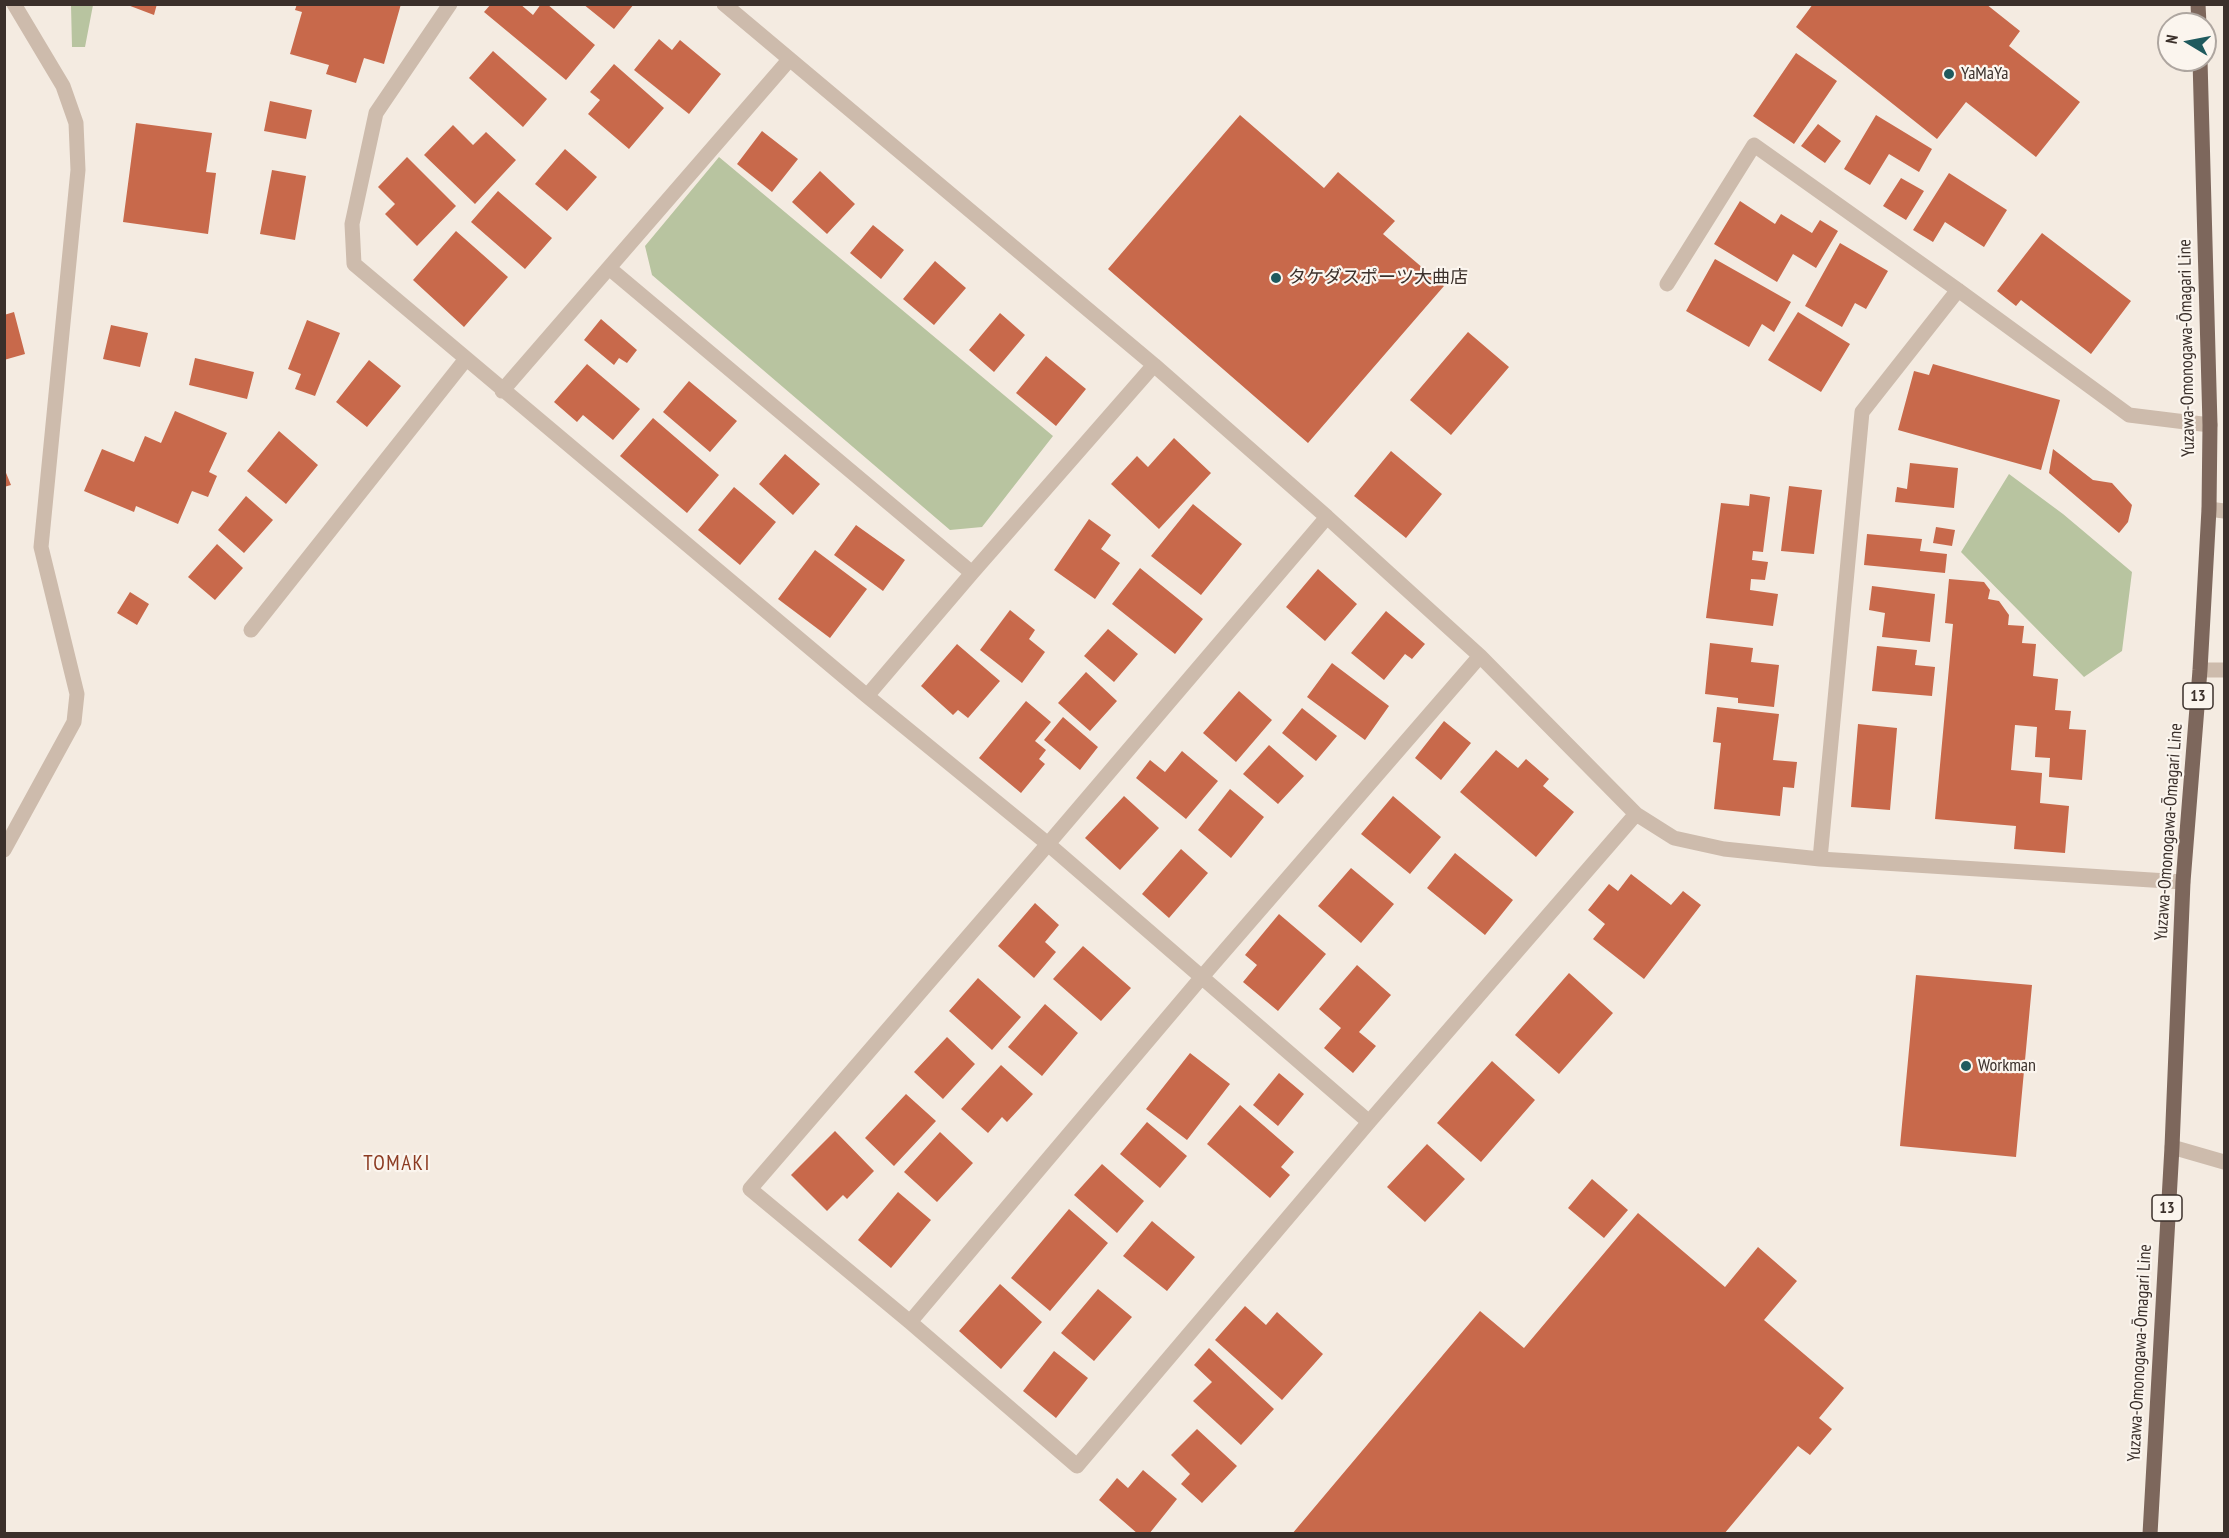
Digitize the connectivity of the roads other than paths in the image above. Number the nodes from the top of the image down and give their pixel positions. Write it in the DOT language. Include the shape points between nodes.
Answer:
graph roads {
  1 [pos="14,4"];
  2 [pos="450,4"];
  3 [pos="724,4"];
  4 [pos="789,60"];
  5 [pos="2200,72"];
  6 [pos="609,268"];
  7 [pos="1667,284"];
  8 [pos="1958,290"];
  9 [pos="466,359"];
  10 [pos="1154,365"];
  11 [pos="502,391"];
  12 [pos="2210,424"];
  13 [pos="2209,509"];
  14 [pos="2224,511"];
  15 [pos="1327,517"];
  16 [pos="972,573"];
  17 [pos="251,630"];
  18 [pos="1480,656"];
  19 [pos="2200,670"];
  20 [pos="2224,670"];
  21 [pos="867,696"];
  22 [pos="1636,814"];
  23 [pos="1048,844"];
  24 [pos="4,850"];
  25 [pos="1820,860"];
  26 [pos="2183,882"];
  27 [pos="1201,978"];
  28 [pos="1370,1122"];
  29 [pos="2172,1147"];
  30 [pos="2224,1162"];
  31 [pos="910,1322"];
  32 [pos="2150,1533"];
  1 -- 24 [label="street" via="63,86 76,123 78,170 41,547 77,694 74,722"];
  2 -- 9 [label="street" via="376,113 352,234 354,264"];
  3 -- 4 [label="street"];
  4 -- 6 [label="street"];
  4 -- 10 [label="street"];
  5 -- 12 [label="main road, Yuzawa-Omonogawa-Ōmagari Line / 13"];
  6 -- 11 [label="street"];
  6 -- 16 [label="street"];
  7 -- 8 [label="street" via="1754,146"];
  8 -- 12 [label="street" via="2129,416"];
  8 -- 25 [label="street" via="1862,412"];
  9 -- 11 [label="street"];
  9 -- 17 [label="street"];
  10 -- 15 [label="street"];
  10 -- 16 [label="street"];
  11 -- 21 [label="street"];
  12 -- 13 [label="main road, Yuzawa-Omonogawa-Ōmagari Line / 13"];
  13 -- 14 [label="street"];
  13 -- 19 [label="main road, Yuzawa-Omonogawa-Ōmagari Line / 13"];
  15 -- 18 [label="street"];
  15 -- 23 [label="street"];
  16 -- 21 [label="street"];
  18 -- 22 [label="street"];
  18 -- 27 [label="street"];
  19 -- 20 [label="street"];
  19 -- 26 [label="main road, Yuzawa-Omonogawa-Ōmagari Line / 13"];
  21 -- 23 [label="street"];
  22 -- 25 [label="street" via="1674,838 1724,849"];
  22 -- 28 [label="street"];
  23 -- 27 [label="street"];
  23 -- 31 [label="street" via="750,1189"];
  25 -- 26 [label="street"];
  26 -- 29 [label="main road, Yuzawa-Omonogawa-Ōmagari Line / 13"];
  27 -- 28 [label="street"];
  27 -- 31 [label="street"];
  28 -- 31 [label="street" via="1077,1466"];
  29 -- 30 [label="street"];
  29 -- 32 [label="main road, Yuzawa-Omonogawa-Ōmagari Line / 13"];
}
